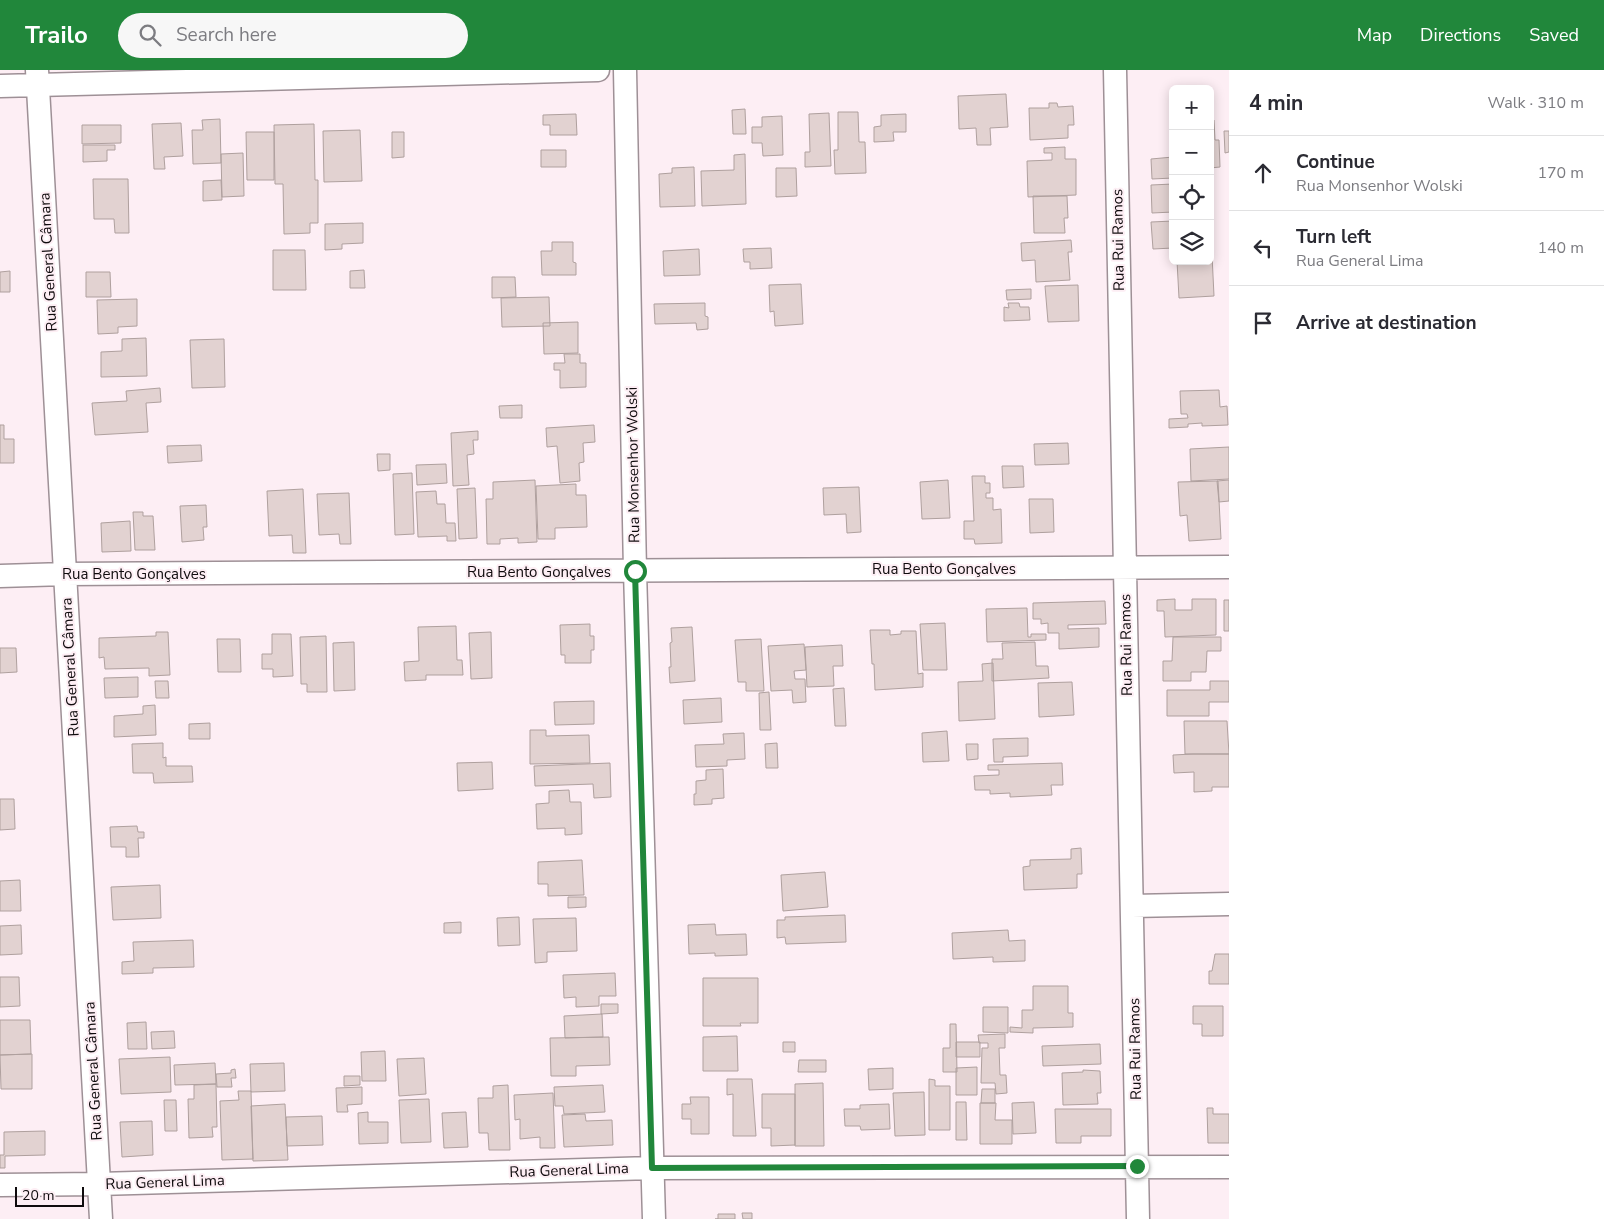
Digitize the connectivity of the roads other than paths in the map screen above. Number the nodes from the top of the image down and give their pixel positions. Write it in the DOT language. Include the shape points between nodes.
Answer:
graph roads {
  1 [pos="598,70"];
  2 [pos="625,70"];
  3 [pos="1115,70"];
  4 [pos="37,77"];
  5 [pos="0,86"];
  6 [pos="1229,567"];
  7 [pos="1124,568"];
  8 [pos="635,571"];
  9 [pos="65,574"];
  10 [pos="0,576"];
  11 [pos="1229,904"];
  12 [pos="1132,906"];
  13 [pos="1137,1166"];
  14 [pos="1229,1167"];
  15 [pos="652,1168"];
  16 [pos="99,1184"];
  17 [pos="0,1185"];
  18 [pos="101,1219"];
  19 [pos="654,1219"];
  20 [pos="1138,1219"];
  1 -- 4 [label="street"];
  2 -- 8 [label="street, Rua Monsenhor Wolski"];
  3 -- 7 [label="street, Rua Rui Ramos"];
  4 -- 5 [label="street"];
  4 -- 9 [label="street, Rua General Câmara"];
  6 -- 7 [label="street, Rua Bento Gonçalves"];
  7 -- 8 [label="street, Rua Bento Gonçalves"];
  7 -- 12 [label="street, Rua Rui Ramos"];
  8 -- 9 [label="street, Rua Bento Gonçalves"];
  8 -- 15 [label="street, Rua Monsenhor Wolski"];
  9 -- 10 [label="street, Rua Bento Gonçalves"];
  9 -- 16 [label="street, Rua General Câmara"];
  11 -- 12 [label="street"];
  12 -- 13 [label="street, Rua Rui Ramos"];
  13 -- 14 [label="street, Rua General Lima"];
  13 -- 15 [label="street, Rua General Lima"];
  13 -- 20 [label="street, Rua Rui Ramos"];
  15 -- 16 [label="street, Rua General Lima"];
  15 -- 19 [label="street, Rua Monsenhor Wolski"];
  16 -- 17 [label="street, Rua General Lima"];
  16 -- 18 [label="street, Rua General Câmara"];
}
